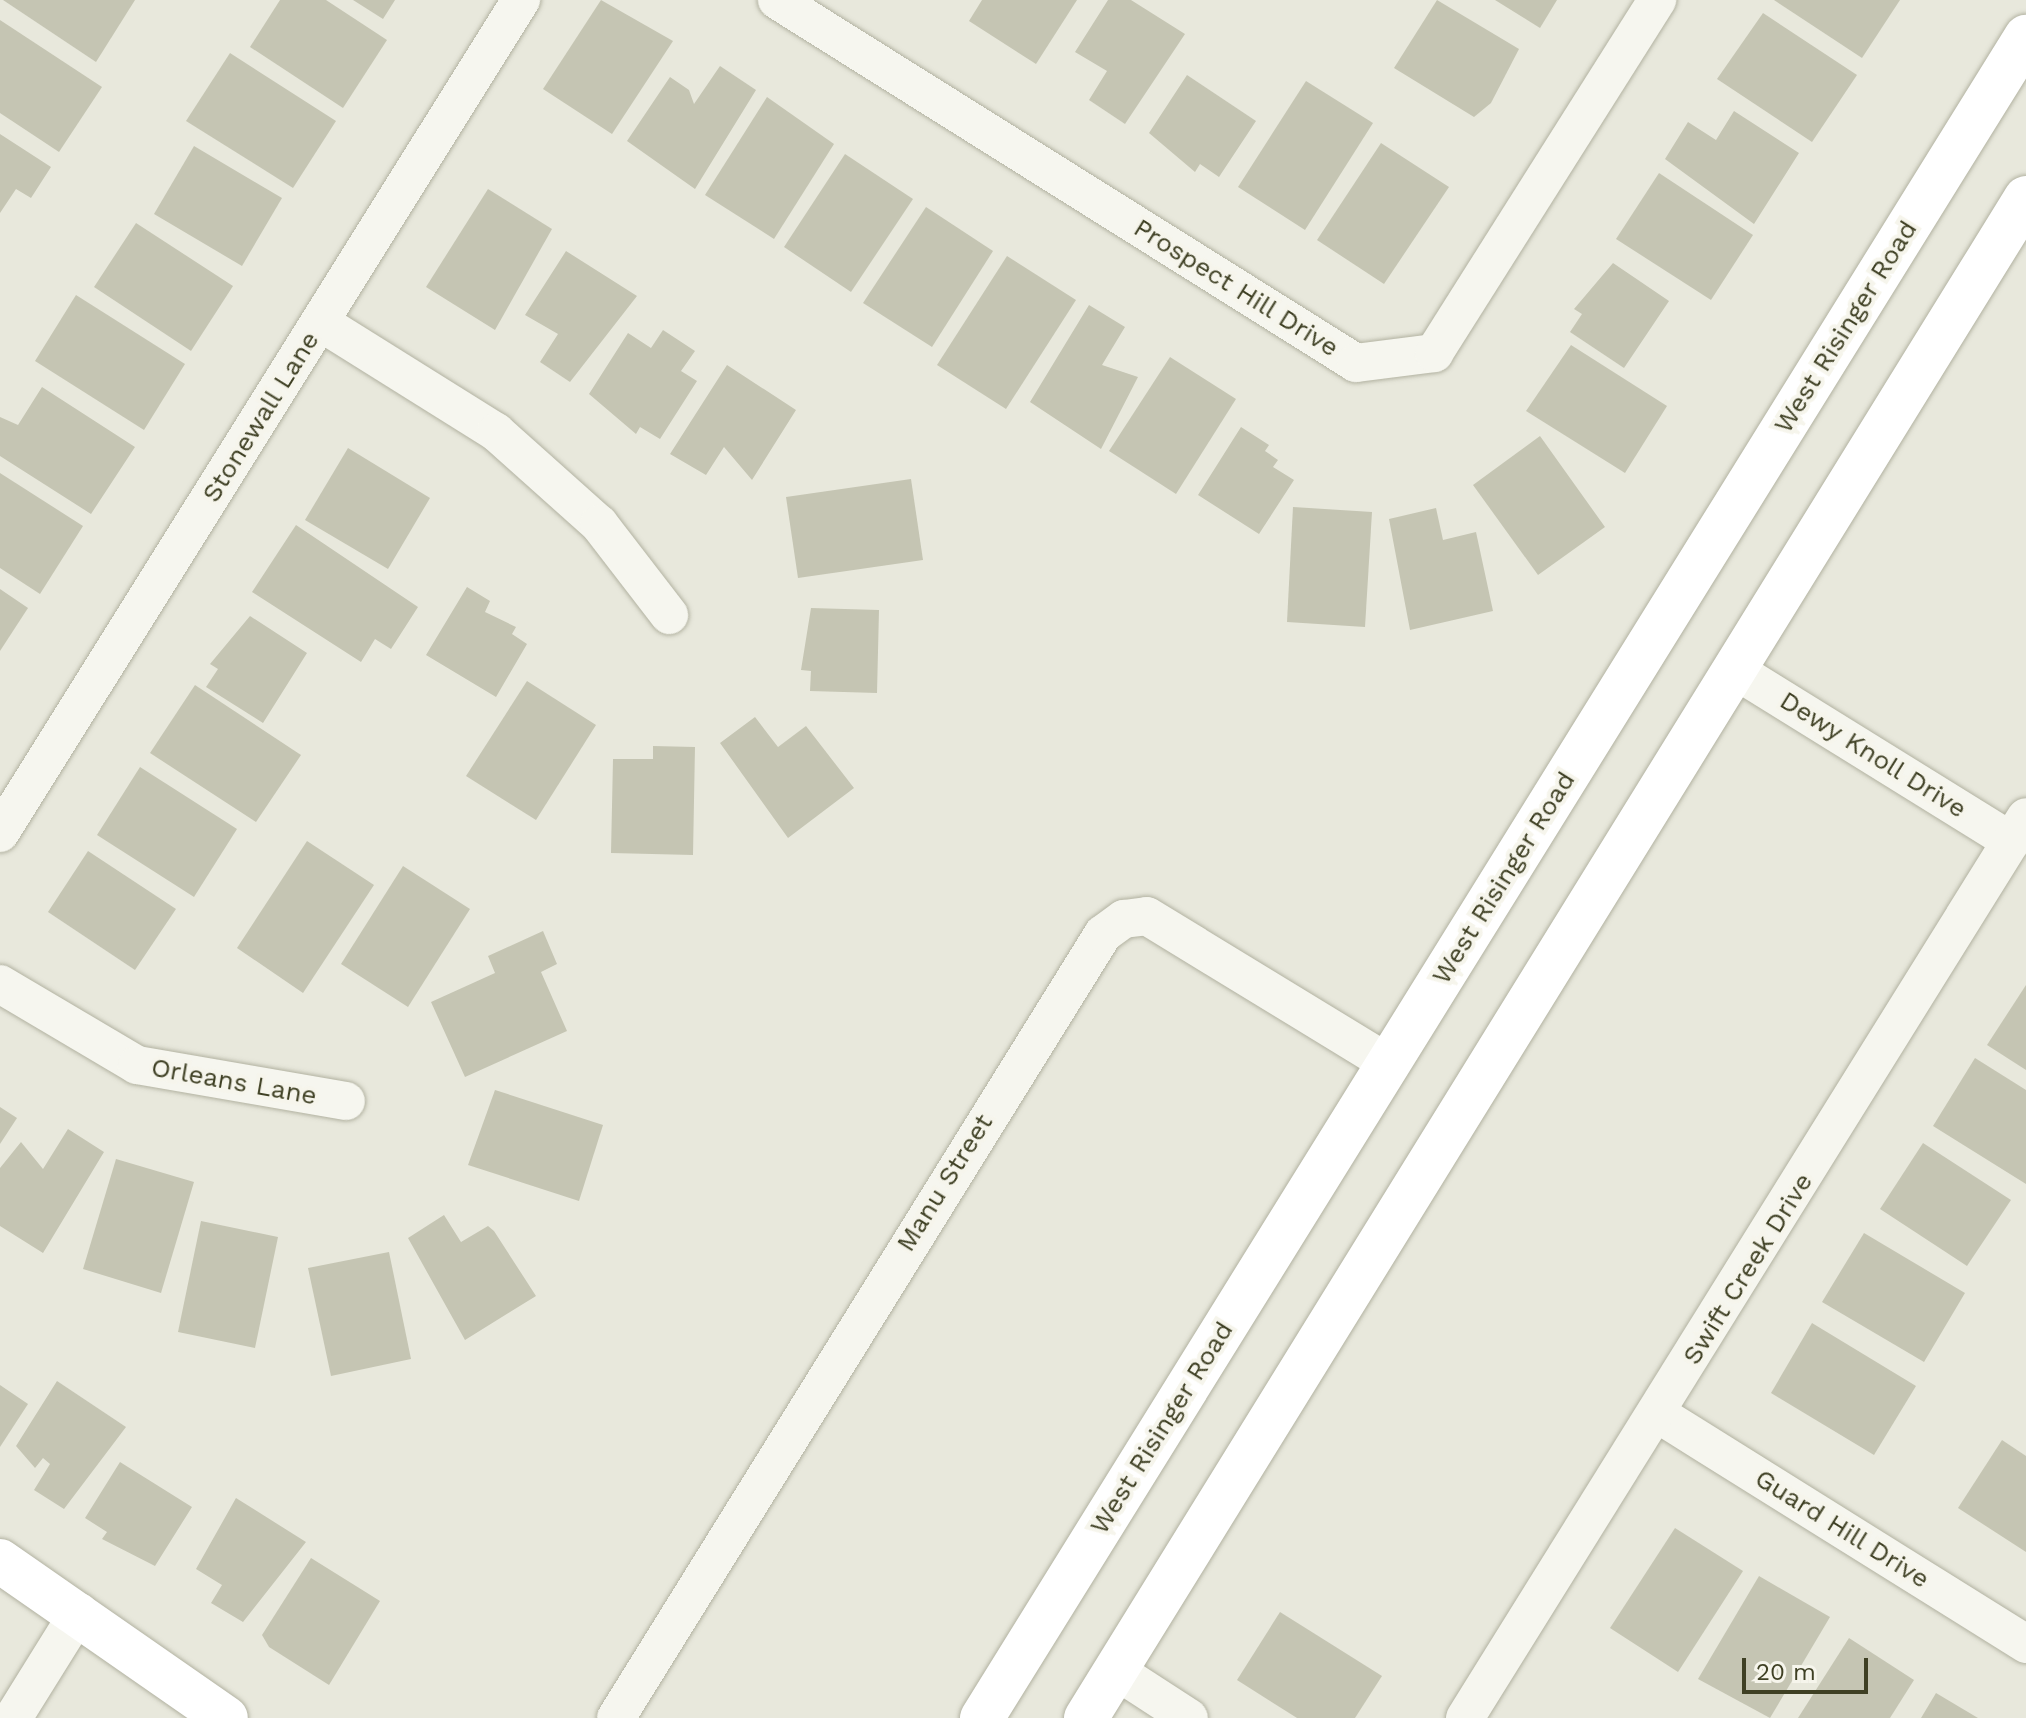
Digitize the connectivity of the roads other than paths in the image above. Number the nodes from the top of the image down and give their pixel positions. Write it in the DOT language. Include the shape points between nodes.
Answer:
graph roads {
  1 [pos="521,0"];
  2 [pos="777,0"];
  3 [pos="1657,0"];
  4 [pos="2026,37"];
  5 [pos="2026,198"];
  6 [pos="320,322"];
  7 [pos="669,615"];
  8 [pos="1735,670"];
  9 [pos="2018,829"];
  10 [pos="0,833"];
  11 [pos="0,984"];
  12 [pos="1389,1064"];
  13 [pos="346,1101"];
  14 [pos="1658,1414"];
  15 [pos="0,1561"];
  16 [pos="79,1612"];
  17 [pos="2026,1644"];
  18 [pos="1115,1670"];
  19 [pos="13,1718"];
  20 [pos="226,1718"];
  21 [pos="616,1718"];
  22 [pos="982,1718"];
  23 [pos="1086,1718"];
  24 [pos="1189,1718"];
  25 [pos="1465,1718"];
  1 -- 6 [label="street, Stonewall Lane"];
  2 -- 3 [label="street, Prospect Hill Drive" via="1356,363 1434,353"];
  4 -- 12 [label="main road, West Risinger Road"];
  5 -- 8 [label="main road"];
  6 -- 7 [label="street" via="496,432 599,524"];
  6 -- 10 [label="street, Stonewall Lane"];
  8 -- 9 [label="street, Dewy Knoll Drive"];
  8 -- 18 [label="main road"];
  9 -- 14 [label="street, Swift Creek Drive"];
  11 -- 13 [label="street, Orleans Lane" via="137,1065"];
  12 -- 21 [label="street, Manu Street" via="1147,916 1124,919 1103,934"];
  12 -- 22 [label="main road, West Risinger Road"];
  14 -- 17 [label="street, Guard Hill Drive"];
  14 -- 25 [label="street, Swift Creek Drive"];
  15 -- 16 [label="main road"];
  16 -- 19 [label="street"];
  16 -- 20 [label="main road"];
  18 -- 23 [label="main road"];
  18 -- 24 [label="street"];
}
